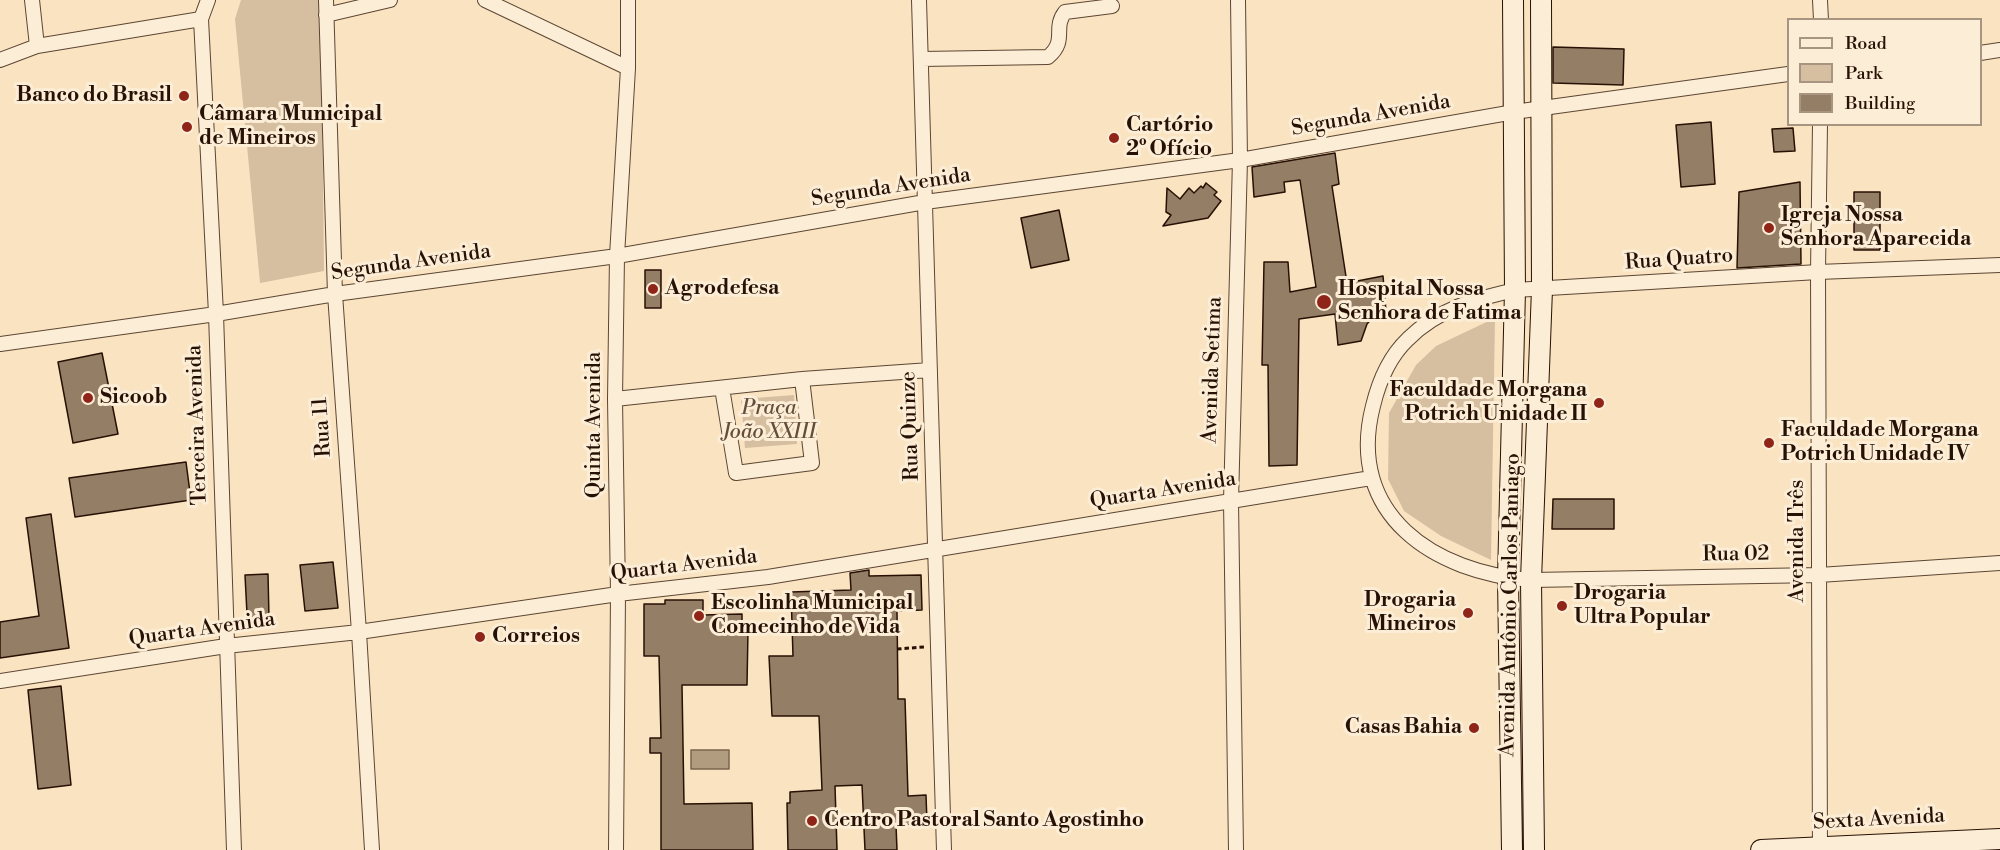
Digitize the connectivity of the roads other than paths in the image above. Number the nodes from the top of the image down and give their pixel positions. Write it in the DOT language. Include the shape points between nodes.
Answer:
graph roads {
  1 [pos="32,0"];
  2 [pos="208,0"];
  3 [pos="326,0"];
  4 [pos="390,0"];
  5 [pos="484,0"];
  6 [pos="628,0"];
  7 [pos="919,0"];
  8 [pos="1238,0"];
  9 [pos="1820,0"];
  10 [pos="1112,6"];
  11 [pos="1541,8"];
  12 [pos="1513,9"];
  13 [pos="326,15"];
  14 [pos="1821,18"];
  15 [pos="201,19"];
  16 [pos="37,46"];
  17 [pos="2000,50"];
  18 [pos="1982,52"];
  19 [pos="921,59"];
  20 [pos="0,60"];
  21 [pos="628,68"];
  22 [pos="1787,74"];
  23 [pos="1542,110"];
  24 [pos="1514,112"];
  25 [pos="1820,126"];
  26 [pos="1240,160"];
  27 [pos="925,202"];
  28 [pos="616,256"];
  29 [pos="2000,265"];
  30 [pos="1818,272"];
  31 [pos="1542,289"];
  32 [pos="1515,290"];
  33 [pos="335,294"];
  34 [pos="216,314"];
  35 [pos="0,344"];
  36 [pos="930,370"];
  37 [pos="802,380"];
  38 [pos="722,388"];
  39 [pos="615,399"];
  40 [pos="1371,478"];
  41 [pos="1231,501"];
  42 [pos="935,549"];
  43 [pos="2000,563"];
  44 [pos="1819,575"];
  45 [pos="1508,578"];
  46 [pos="1531,580"];
  47 [pos="618,594"];
  48 [pos="359,632"];
  49 [pos="226,646"];
  50 [pos="0,681"];
  51 [pos="1511,768"];
  52 [pos="1533,768"];
  53 [pos="2000,839"];
  54 [pos="1820,848"];
  55 [pos="234,850"];
  56 [pos="372,850"];
  57 [pos="616,850"];
  58 [pos="944,850"];
  59 [pos="1236,850"];
  60 [pos="1512,850"];
  61 [pos="1534,850"];
  62 [pos="1761,850"];
  1 -- 16 [label="street"];
  2 -- 15 [label="street, Terceira Avenida"];
  3 -- 13 [label="street, Rua 11"];
  4 -- 13 [label="street"];
  5 -- 21 [label="street"];
  6 -- 21 [label="street, Quinta Avenida"];
  7 -- 19 [label="street, Rua Quinze"];
  8 -- 26 [label="street, Avenida Setima"];
  9 -- 14 [label="street"];
  10 -- 19 [label="street" via="1065,12 1059,19 1056,50 1048,57"];
  11 -- 12 [label="main road"];
  11 -- 23 [label="main road, Avenida Antônio Carlos Paniago"];
  12 -- 24 [label="main road, Avenida Antônio Carlos Paniago"];
  13 -- 33 [label="street, Rua 11"];
  15 -- 16 [label="street"];
  15 -- 34 [label="street, Terceira Avenida"];
  16 -- 20 [label="street"];
  17 -- 18 [label="street"];
  19 -- 27 [label="street, Rua Quinze"];
  21 -- 28 [label="street, Quinta Avenida"];
  22 -- 23 [label="street, Segunda Avenida"];
  23 -- 24 [label="street, Segunda Avenida"];
  23 -- 31 [label="main road, Avenida Antônio Carlos Paniago"];
  24 -- 26 [label="street, Segunda Avenida"];
  24 -- 32 [label="main road, Avenida Antônio Carlos Paniago"];
  25 -- 30 [label="street, Avenida Três"];
  26 -- 27 [label="street, Segunda Avenida"];
  26 -- 41 [label="street, Avenida Setima"];
  27 -- 28 [label="street, Segunda Avenida"];
  27 -- 36 [label="street, Rua Quinze"];
  28 -- 33 [label="street, Segunda Avenida"];
  28 -- 39 [label="street, Quinta Avenida"];
  29 -- 30 [label="street, Rua Quatro"];
  30 -- 31 [label="street, Rua Quatro"];
  30 -- 44 [label="street, Avenida Três"];
  31 -- 32 [label="street, Rua Quatro"];
  31 -- 46 [label="main road, Avenida Antônio Carlos Paniago"];
  32 -- 40 [label="street, Rua Quatro" via="1466,302 1437,317 1408,338 1388,364 1369,422 1367,452"];
  32 -- 45 [label="main road, Avenida Antônio Carlos Paniago"];
  33 -- 34 [label="street, Segunda Avenida"];
  33 -- 48 [label="street, Rua 11"];
  34 -- 35 [label="street, Segunda Avenida"];
  34 -- 49 [label="street, Terceira Avenida"];
  36 -- 37 [label="street"];
  36 -- 42 [label="street, Rua Quinze"];
  37 -- 38 [label="street"];
  37 -- 38 [label="street" via="812,463 736,473"];
  38 -- 39 [label="street"];
  39 -- 47 [label="street, Quinta Avenida"];
  40 -- 41 [label="street, Quarta Avenida"];
  40 -- 45 [label="street, Rua 02" via="1384,506 1416,541 1460,566"];
  41 -- 42 [label="street, Quarta Avenida"];
  41 -- 59 [label="street, Avenida Setima"];
  42 -- 47 [label="street, Quarta Avenida" via="768,577"];
  42 -- 58 [label="street, Rua Quinze"];
  43 -- 44 [label="street, Rua 02"];
  44 -- 46 [label="street, Rua 02"];
  44 -- 54 [label="street, Avenida Três"];
  45 -- 46 [label="street, Rua 02"];
  45 -- 51 [label="main road, Avenida Antônio Carlos Paniago"];
  46 -- 52 [label="main road, Avenida Antônio Carlos Paniago"];
  47 -- 48 [label="street, Quarta Avenida"];
  47 -- 57 [label="street, Quinta Avenida"];
  48 -- 49 [label="street, Quarta Avenida"];
  48 -- 56 [label="street, Rua 11"];
  49 -- 50 [label="street, Quarta Avenida"];
  49 -- 55 [label="street, Terceira Avenida"];
  51 -- 52 [label="main road"];
  51 -- 60 [label="main road, Avenida Antônio Carlos Paniago"];
  52 -- 61 [label="main road, Avenida Antônio Carlos Paniago"];
  53 -- 54 [label="main road, Sexta Avenida"];
  54 -- 62 [label="main road, Sexta Avenida"];
}
